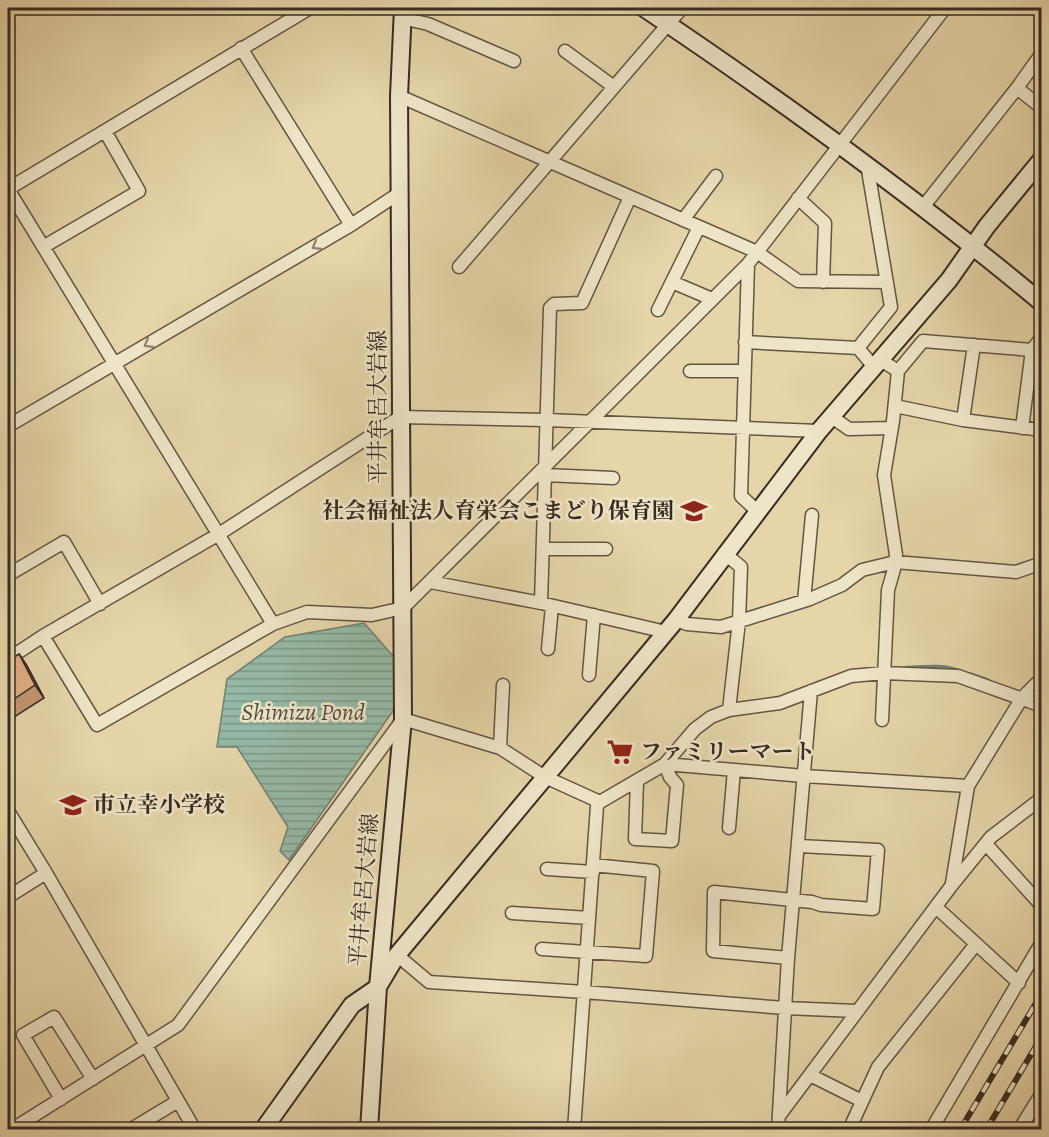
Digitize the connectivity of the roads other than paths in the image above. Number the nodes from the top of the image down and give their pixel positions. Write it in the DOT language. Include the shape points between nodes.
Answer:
graph roads {
  1 [pos="310,8"];
  2 [pos="644,8"];
  3 [pos="682,8"];
  4 [pos="945,8"];
  5 [pos="287,13"];
  6 [pos="403,13"];
  7 [pos="668,24"];
  8 [pos="241,48"];
  9 [pos="564,51"];
  10 [pos="1041,53"];
  11 [pos="514,61"];
  12 [pos="614,87"];
  13 [pos="1017,88"];
  14 [pos="399,96"];
  15 [pos="1041,108"];
  16 [pos="105,131"];
  17 [pos="840,144"];
  18 [pos="1041,159"];
  19 [pos="550,163"];
  20 [pos="867,164"];
  21 [pos="716,176"];
  22 [pos="8,189"];
  23 [pos="401,192"];
  24 [pos="630,197"];
  25 [pos="798,198"];
  26 [pos="922,207"];
  27 [pos="683,220"];
  28 [pos="351,225"];
  29 [pos="699,227"];
  30 [pos="972,245"];
  31 [pos="43,247"];
  32 [pos="757,252"];
  33 [pos="748,264"];
  34 [pos="459,267"];
  35 [pos="672,282"];
  36 [pos="823,282"];
  37 [pos="887,282"];
  38 [pos="712,299"];
  39 [pos="1041,303"];
  40 [pos="658,310"];
  41 [pos="1041,337"];
  42 [pos="745,342"];
  43 [pos="974,345"];
  44 [pos="858,348"];
  45 [pos="1032,350"];
  46 [pos="116,363"];
  47 [pos="877,363"];
  48 [pos="690,371"];
  49 [pos="744,371"];
  50 [pos="898,371"];
  51 [pos="894,406"];
  52 [pos="400,417"];
  53 [pos="832,417"];
  54 [pos="547,420"];
  55 [pos="963,420"];
  56 [pos="590,422"];
  57 [pos="8,426"];
  58 [pos="742,427"];
  59 [pos="892,428"];
  60 [pos="1022,428"];
  61 [pos="1041,430"];
  62 [pos="819,431"];
  63 [pos="545,471"];
  64 [pos="613,478"];
  65 [pos="757,511"];
  66 [pos="812,515"];
  67 [pos="219,534"];
  68 [pos="543,549"];
  69 [pos="606,549"];
  70 [pos="724,553"];
  71 [pos="895,562"];
  72 [pos="1041,563"];
  73 [pos="8,575"];
  74 [pos="430,582"];
  75 [pos="804,601"];
  76 [pos="100,604"];
  77 [pos="547,604"];
  78 [pos="404,608"];
  79 [pos="594,615"];
  80 [pos="739,621"];
  81 [pos="273,624"];
  82 [pos="671,626"];
  83 [pos="44,636"];
  84 [pos="548,649"];
  85 [pos="8,659"];
  86 [pos="884,673"];
  87 [pos="589,675"];
  88 [pos="503,686"];
  89 [pos="1032,689"];
  90 [pos="811,691"];
  91 [pos="1041,706"];
  92 [pos="729,710"];
  93 [pos="403,719"];
  94 [pos="882,720"];
  95 [pos="500,748"];
  96 [pos="665,764"];
  97 [pos="734,770"];
  98 [pos="804,776"];
  99 [pos="545,777"];
  100 [pos="636,781"];
  101 [pos="968,786"];
  102 [pos="1041,798"];
  103 [pos="600,802"];
  104 [pos="8,811"];
  105 [pos="729,828"];
  106 [pos="986,844"];
  107 [pos="799,846"];
  108 [pos="547,869"];
  109 [pos="593,869"];
  110 [pos="46,873"];
  111 [pos="952,885"];
  112 [pos="8,897"];
  113 [pos="794,900"];
  114 [pos="1041,906"];
  115 [pos="936,908"];
  116 [pos="512,913"];
  117 [pos="590,918"];
  118 [pos="1041,942"];
  119 [pos="976,944"];
  120 [pos="542,949"];
  121 [pos="587,952"];
  122 [pos="397,955"];
  123 [pos="789,958"];
  124 [pos="1018,983"];
  125 [pos="378,987"];
  126 [pos="584,992"];
  127 [pos="785,1008"];
  128 [pos="856,1011"];
  129 [pos="147,1046"];
  130 [pos="810,1075"];
  131 [pos="93,1079"];
  132 [pos="1041,1093"];
  133 [pos="61,1099"];
  134 [pos="178,1101"];
  135 [pos="862,1101"];
  136 [pos="1036,1114"];
  137 [pos="779,1116"];
  138 [pos="33,1124"];
  139 [pos="11,1130"];
  140 [pos="130,1130"];
  141 [pos="195,1130"];
  142 [pos="263,1130"];
  143 [pos="369,1130"];
  144 [pos="574,1130"];
  145 [pos="778,1130"];
  146 [pos="849,1130"];
  147 [pos="931,1130"];
  148 [pos="1019,1130"];
  1 -- 5 [label="street"];
  2 -- 7 [label="street"];
  3 -- 7 [label="street"];
  4 -- 17 [label="street"];
  5 -- 8 [label="street"];
  6 -- 11 [label="street"];
  6 -- 14 [label="street, 平井牟呂大岩線"];
  7 -- 12 [label="street"];
  7 -- 17 [label="street"];
  8 -- 16 [label="street"];
  8 -- 28 [label="street"];
  9 -- 12 [label="street"];
  10 -- 13 [label="street"];
  12 -- 19 [label="street"];
  13 -- 15 [label="street"];
  13 -- 26 [label="street"];
  14 -- 19 [label="street"];
  14 -- 23 [label="street, 平井牟呂大岩線"];
  16 -- 22 [label="street"];
  16 -- 31 [label="street" via="139,191"];
  17 -- 20 [label="street"];
  17 -- 25 [label="street"];
  18 -- 30 [label="street"];
  19 -- 24 [label="street"];
  19 -- 34 [label="street"];
  20 -- 26 [label="street"];
  20 -- 37 [label="street"];
  21 -- 27 [label="street"];
  22 -- 31 [label="street"];
  23 -- 28 [label="street"];
  23 -- 52 [label="street, 平井牟呂大岩線"];
  24 -- 27 [label="street"];
  24 -- 54 [label="street" via="582,303 554,304 550,308"];
  25 -- 32 [label="street"];
  25 -- 36 [label="street" via="825,223"];
  26 -- 30 [label="street"];
  27 -- 29 [label="street"];
  28 -- 46 [label="street, one-way"];
  29 -- 32 [label="street"];
  29 -- 35 [label="street"];
  30 -- 39 [label="street"];
  30 -- 47 [label="street" via="949,280"];
  31 -- 46 [label="street"];
  32 -- 33 [label="street"];
  32 -- 36 [label="street" via="798,281"];
  33 -- 38 [label="street"];
  33 -- 42 [label="street"];
  35 -- 38 [label="street"];
  35 -- 40 [label="street"];
  36 -- 37 [label="street"];
  37 -- 44 [label="street" via="891,307"];
  38 -- 56 [label="street"];
  41 -- 45 [label="street"];
  42 -- 44 [label="street"];
  42 -- 49 [label="street"];
  43 -- 45 [label="street"];
  43 -- 50 [label="street" via="923,340"];
  43 -- 55 [label="street"];
  44 -- 47 [label="street"];
  45 -- 60 [label="street"];
  46 -- 57 [label="street"];
  46 -- 67 [label="street"];
  47 -- 50 [label="street"];
  47 -- 53 [label="street"];
  48 -- 49 [label="street"];
  49 -- 58 [label="street"];
  50 -- 51 [label="street"];
  51 -- 55 [label="street"];
  51 -- 59 [label="street"];
  52 -- 54 [label="street"];
  52 -- 67 [label="street"];
  52 -- 78 [label="street, 平井牟呂大岩線"];
  53 -- 59 [label="street" via="849,429"];
  53 -- 62 [label="street"];
  54 -- 56 [label="street"];
  54 -- 63 [label="street"];
  55 -- 60 [label="street"];
  56 -- 58 [label="street"];
  56 -- 63 [label="street"];
  58 -- 62 [label="street"];
  58 -- 65 [label="street" via="741,496"];
  59 -- 71 [label="street" via="884,475 895,536"];
  60 -- 61 [label="street"];
  62 -- 65 [label="street"];
  63 -- 64 [label="street"];
  63 -- 68 [label="street"];
  63 -- 74 [label="street"];
  65 -- 70 [label="street"];
  66 -- 75 [label="street"];
  67 -- 76 [label="street"];
  67 -- 81 [label="street"];
  68 -- 69 [label="street"];
  68 -- 77 [label="street"];
  70 -- 80 [label="street" via="741,567"];
  70 -- 82 [label="street"];
  71 -- 72 [label="street" via="1016,572"];
  71 -- 75 [label="street" via="862,570 842,585"];
  71 -- 86 [label="street" via="888,590"];
  73 -- 76 [label="street" via="64,542"];
  74 -- 77 [label="street"];
  74 -- 78 [label="street"];
  75 -- 80 [label="street"];
  76 -- 83 [label="street"];
  77 -- 79 [label="street"];
  77 -- 84 [label="street"];
  78 -- 81 [label="street" via="372,615 307,612"];
  78 -- 93 [label="street, 平井牟呂大岩線"];
  79 -- 82 [label="street"];
  79 -- 87 [label="street"];
  80 -- 82 [label="street" via="721,627"];
  80 -- 92 [label="street"];
  81 -- 83 [label="street" via="97,725"];
  82 -- 99 [label="street"];
  83 -- 85 [label="street"];
  86 -- 89 [label="street" via="958,676"];
  86 -- 90 [label="street" via="851,676"];
  86 -- 94 [label="street"];
  88 -- 95 [label="street"];
  89 -- 91 [label="street"];
  89 -- 101 [label="street"];
  90 -- 92 [label="street" via="780,703"];
  90 -- 98 [label="street"];
  92 -- 96 [label="street" via="695,729"];
  93 -- 95 [label="street"];
  93 -- 125 [label="street, 平井牟呂大岩線"];
  93 -- 129 [label="street" via="178,1025"];
  95 -- 99 [label="street"];
  96 -- 97 [label="street"];
  96 -- 100 [label="street"];
  96 -- 100 [label="street" via="677,785 672,841 635,839"];
  97 -- 98 [label="street"];
  97 -- 105 [label="street"];
  98 -- 101 [label="street"];
  98 -- 107 [label="street"];
  99 -- 103 [label="street"];
  99 -- 122 [label="street"];
  100 -- 103 [label="street"];
  101 -- 111 [label="street"];
  102 -- 106 [label="street"];
  103 -- 109 [label="street"];
  104 -- 110 [label="street"];
  106 -- 111 [label="street"];
  106 -- 114 [label="street"];
  107 -- 113 [label="street"];
  107 -- 113 [label="street" via="878,850 873,909"];
  108 -- 109 [label="street"];
  109 -- 117 [label="street"];
  109 -- 121 [label="street" via="653,871 646,956"];
  110 -- 112 [label="street"];
  110 -- 129 [label="street"];
  111 -- 115 [label="street"];
  113 -- 123 [label="street"];
  113 -- 123 [label="street" via="714,892 713,951"];
  115 -- 119 [label="street"];
  115 -- 128 [label="street"];
  116 -- 117 [label="street"];
  117 -- 121 [label="street"];
  118 -- 124 [label="street"];
  119 -- 124 [label="street"];
  119 -- 135 [label="street" via="878,1067"];
  120 -- 121 [label="street"];
  121 -- 126 [label="street"];
  122 -- 125 [label="street"];
  122 -- 126 [label="street" via="429,982"];
  123 -- 127 [label="street"];
  124 -- 147 [label="street"];
  125 -- 142 [label="street" via="352,1005"];
  125 -- 143 [label="street, 平井牟呂大岩線"];
  126 -- 127 [label="street"];
  126 -- 144 [label="street"];
  127 -- 128 [label="street"];
  127 -- 137 [label="street"];
  128 -- 130 [label="street"];
  129 -- 131 [label="street"];
  129 -- 134 [label="street"];
  130 -- 135 [label="street"];
  130 -- 137 [label="street"];
  131 -- 133 [label="street"];
  131 -- 133 [label="street" via="54,1017 23,1035"];
  132 -- 136 [label="street"];
  133 -- 138 [label="street"];
  134 -- 140 [label="street"];
  134 -- 141 [label="street"];
  135 -- 146 [label="street"];
  136 -- 148 [label="street"];
  137 -- 145 [label="street"];
  138 -- 139 [label="street"];
}
